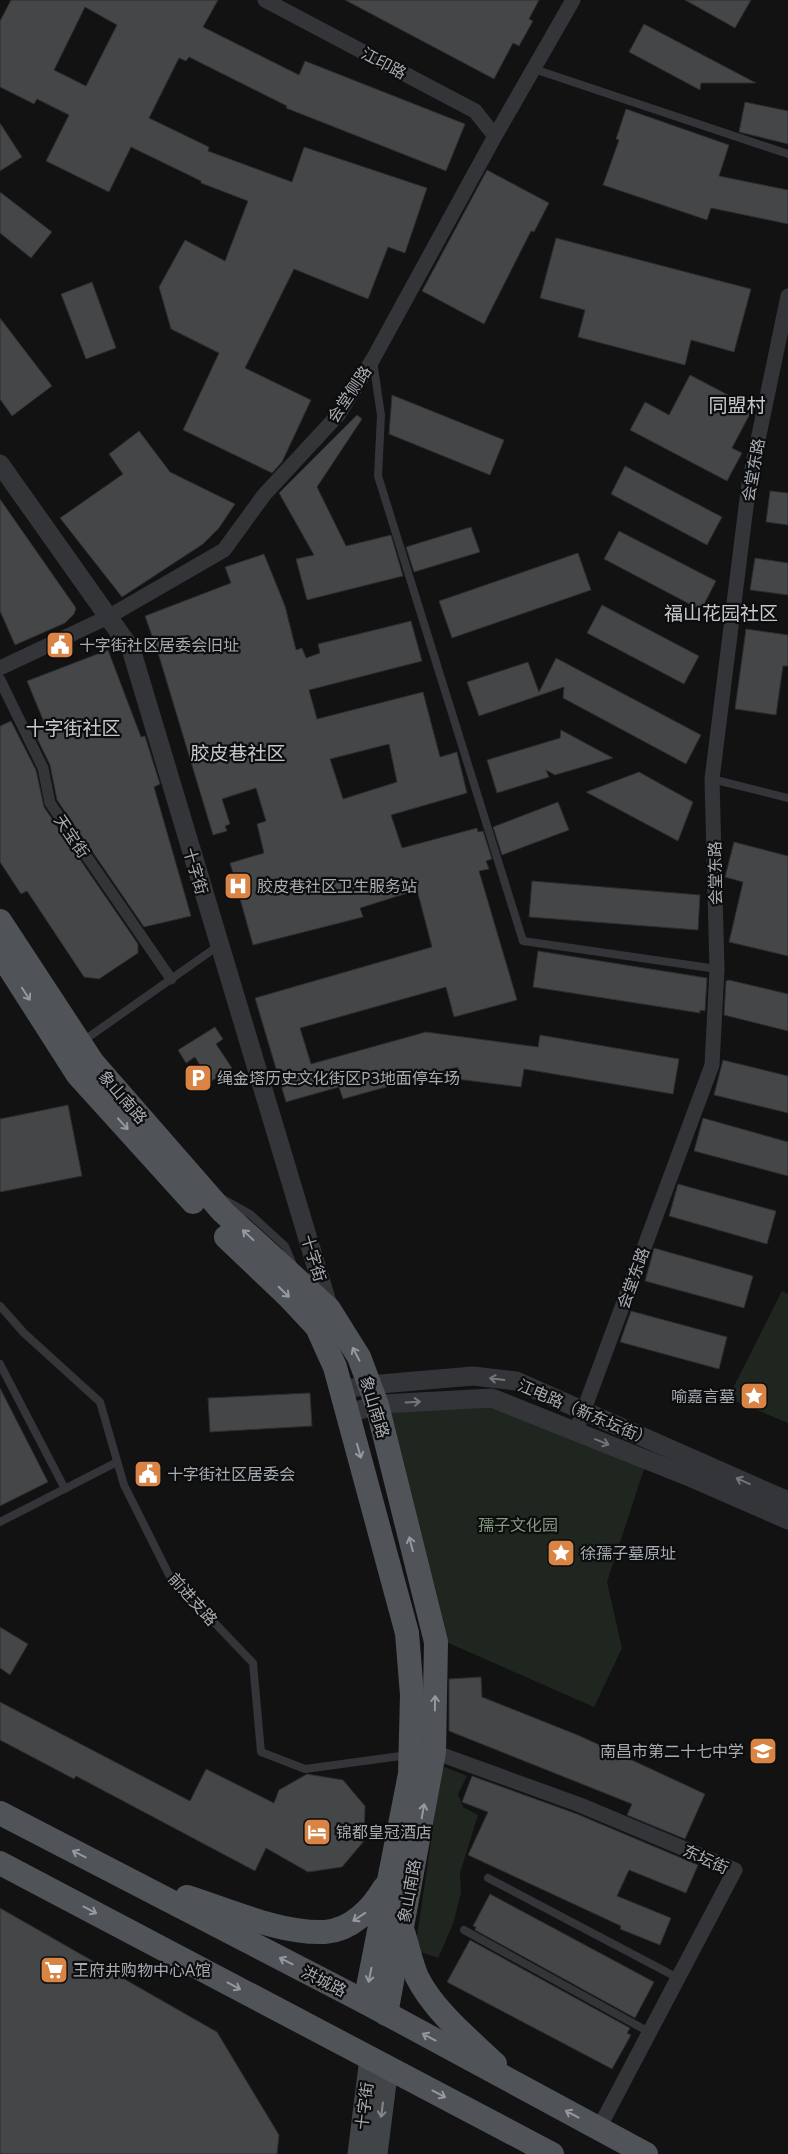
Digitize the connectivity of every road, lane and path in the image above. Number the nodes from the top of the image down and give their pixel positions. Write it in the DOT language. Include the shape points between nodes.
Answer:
graph roads {
  1 [pos="265,0"];
  2 [pos="574,0"];
  3 [pos="534,69"];
  4 [pos="495,136"];
  5 [pos="788,154"];
  6 [pos="788,296"];
  7 [pos="373,359"];
  8 [pos="0,464"];
  9 [pos="108,617"];
  10 [pos="0,668"];
  11 [pos="0,680"];
  12 [pos="712,779"];
  13 [pos="788,797"];
  14 [pos="0,921"];
  15 [pos="218,946"];
  16 [pos="0,953"];
  17 [pos="717,969"];
  18 [pos="171,980"];
  19 [pos="80,1043"];
  20 [pos="0,1306"];
  21 [pos="329,1309"];
  22 [pos="0,1364"];
  23 [pos="342,1390"];
  24 [pos="373,1395"];
  25 [pos="584,1411"];
  26 [pos="348,1413"];
  27 [pos="576,1431"];
  28 [pos="117,1462"];
  29 [pos="65,1489"];
  30 [pos="788,1501"];
  31 [pos="788,1520"];
  32 [pos="0,1522"];
  33 [pos="434,1752"];
  34 [pos="410,1755"];
  35 [pos="0,1813"];
  36 [pos="0,1863"];
  37 [pos="115,1872"];
  38 [pos="488,1878"];
  39 [pos="389,1880"];
  40 [pos="402,1928"];
  41 [pos="464,1930"];
  42 [pos="678,1978"];
  43 [pos="365,2002"];
  44 [pos="386,2014"];
  45 [pos="649,2032"];
  46 [pos="379,2062"];
  47 [pos="516,2084"];
  48 [pos="598,2128"];
  49 [pos="358,2154"];
  50 [pos="377,2154"];
  51 [pos="552,2154"];
  52 [pos="646,2154"];
  1 -- 4 [label="street, 江印路" via="475,111"];
  2 -- 3 [label="street, 会堂侧路"];
  3 -- 4 [label="street, 会堂侧路"];
  3 -- 5 [label="lane"];
  4 -- 7 [label="street, 会堂侧路"];
  6 -- 12 [label="street, 会堂东路" via="749,483"];
  7 -- 9 [label="street, 会堂侧路" via="338,415 264,495 224,550"];
  7 -- 17 [label="lane" via="381,415 378,476 524,941"];
  8 -- 9 [label="street, 十字街"];
  9 -- 10 [label="street, 会堂侧路"];
  9 -- 15 [label="street, 十字街" via="131,648"];
  11 -- 18 [label="street, 天宝街" via="43,768 50,803"];
  12 -- 13 [label="lane"];
  12 -- 17 [label="street, 会堂东路"];
  14 -- 19 [label="main road, 象山南路"];
  15 -- 18 [label="lane"];
  15 -- 21 [label="street, 十字街"];
  16 -- 23 [label="main road, 象山南路, one-way" via="78,1075 213,1224 317,1327"];
  17 -- 25 [label="street, 会堂东路" via="712,1065"];
  18 -- 19 [label="lane"];
  21 -- 19 [label="main road, 象山南路, one-way" via="223,1212 93,1063"];
  20 -- 28 [label="lane, 前进支路" via="24,1333 100,1402"];
  24 -- 21 [label="main road, 象山南路, one-way" via="359,1357"];
  22 -- 29 [label="lane"];
  23 -- 24 [label="street, 江电路（新东坛街）"];
  23 -- 26 [label="main road, 象山南路"];
  25 -- 24 [label="street, 江电路（新东坛街）, one-way" via="516,1381 473,1376"];
  24 -- 26 [label="street, 江电路（新东坛街）"];
  24 -- 27 [label="street, 江电路（新东坛街）, one-way" via="492,1398"];
  33 -- 24 [label="main road, 象山南路, one-way" via="436,1642"];
  25 -- 27 [label="street, 会堂东路"];
  30 -- 25 [label="street, 江电路（新东坛街）, one-way"];
  26 -- 34 [label="main road, 象山南路, one-way" via="408,1633 412,1695"];
  27 -- 31 [label="street, 江电路（新东坛街）, one-way"];
  28 -- 29 [label="lane"];
  28 -- 34 [label="lane, 前进支路" via="124,1485 169,1575 253,1663 261,1752 305,1769"];
  29 -- 32 [label="lane"];
  40 -- 33 [label="main road, 象山南路, one-way"];
  33 -- 42 [label="street, 东坛街" via="580,1805 735,1870"];
  34 -- 39 [label="main road, 象山南路" via="410,1774"];
  37 -- 35 [label="main road, 洪城路, one-way"];
  36 -- 46 [label="main road, one-way"];
  39 -- 37 [label="main road, one-way" via="374,1906 362,1916 326,1932 258,1920"];
  43 -- 37 [label="main road, 洪城路, one-way"];
  38 -- 42 [label="lane"];
  39 -- 43 [label="main road, 象山南路, one-way"];
  40 -- 44 [label="main road, 象山南路"];
  40 -- 47 [label="main road" via="417,1977 432,1999"];
  41 -- 45 [label="lane"];
  42 -- 45 [label="street, 东坛街"];
  43 -- 44 [label="main road, 洪城路"];
  47 -- 44 [label="main road, 洪城路, one-way"];
  45 -- 48 [label="street, 东坛街"];
  46 -- 49 [label="main road, 十字街"];
  46 -- 50 [label="main road, 十字街, one-way"];
  46 -- 51 [label="main road, one-way"];
  48 -- 47 [label="main road, 洪城路, one-way"];
  48 -- 52 [label="main road, 洪城路"];
}
